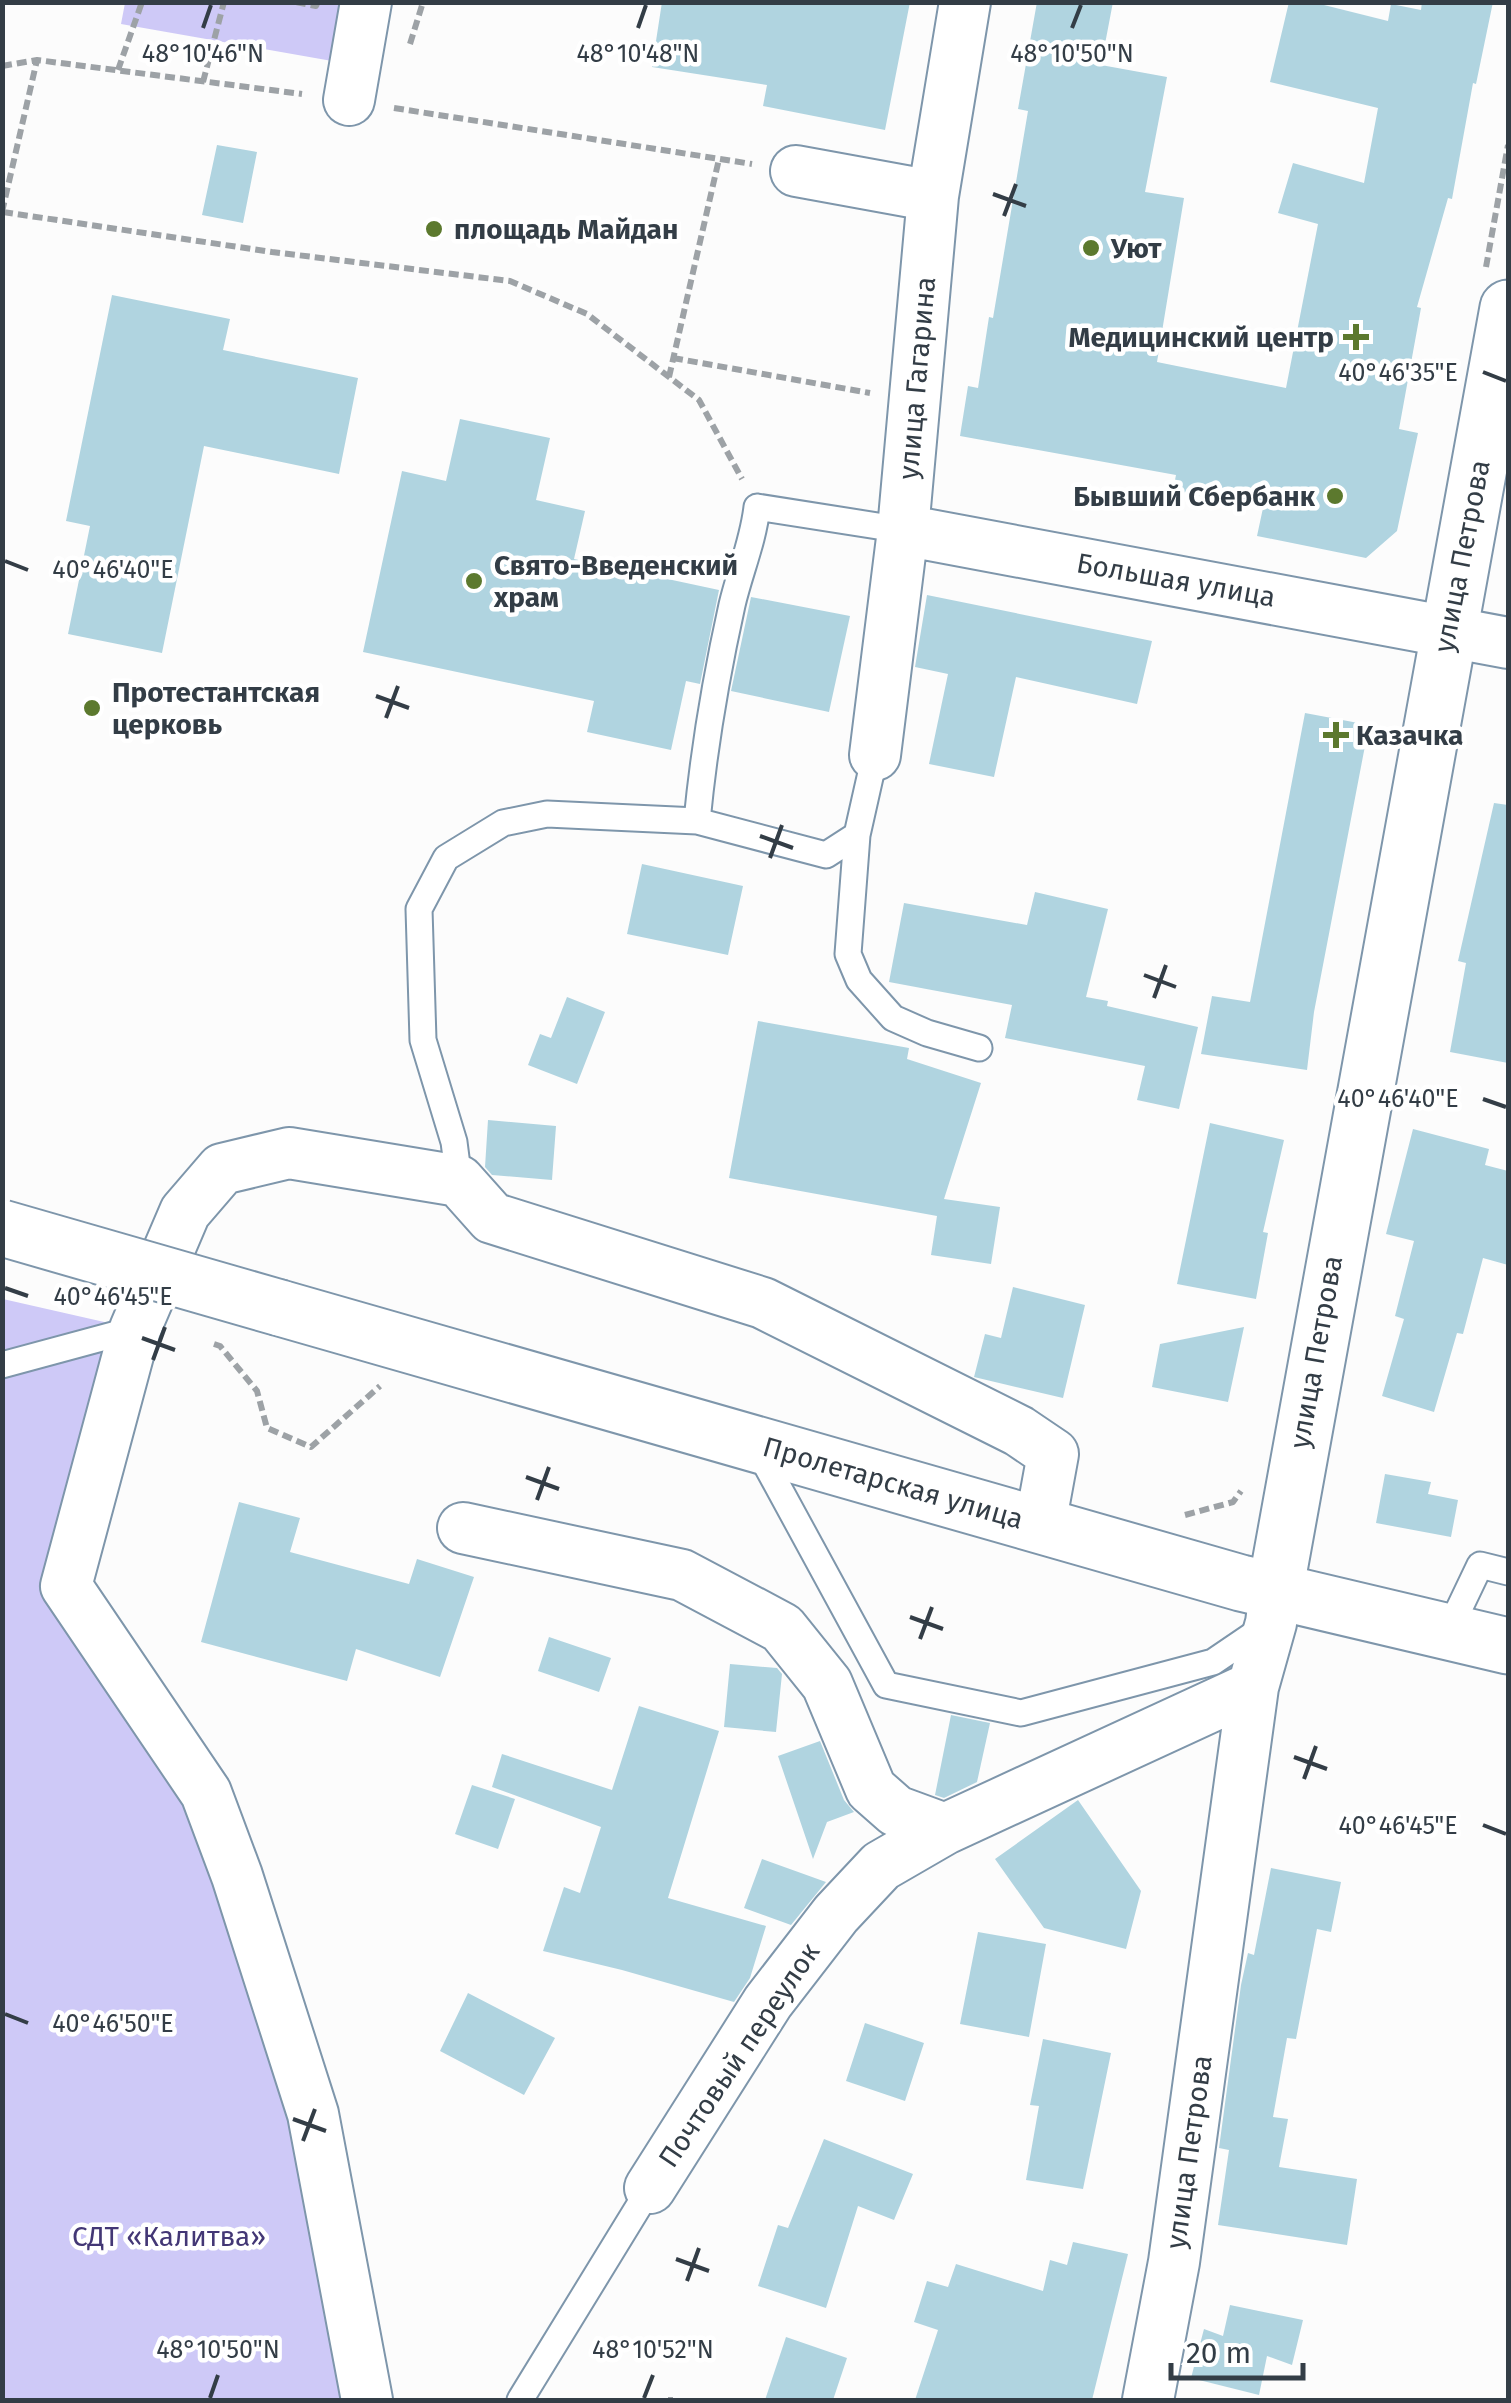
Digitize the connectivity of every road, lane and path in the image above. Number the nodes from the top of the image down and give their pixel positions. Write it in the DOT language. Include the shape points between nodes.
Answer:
graph roads {
  1 [pos="142,2"];
  2 [pos="224,2"];
  3 [pos="296,2"];
  4 [pos="317,2"];
  5 [pos="366,2"];
  6 [pos="965,2"];
  7 [pos="37,60"];
  8 [pos="2,66"];
  9 [pos="118,70"];
  10 [pos="204,82"];
  11 [pos="349,100"];
  12 [pos="1508,145"];
  13 [pos="719,159"];
  14 [pos="796,171"];
  15 [pos="934,196"];
  16 [pos="3,212"];
  17 [pos="1496,294"];
  18 [pos="673,358"];
  19 [pos="669,377"];
  20 [pos="914,400"];
  21 [pos="757,507"];
  22 [pos="903,530"];
  23 [pos="1448,630"];
  24 [pos="1508,643"];
  25 [pos="875,756"];
  26 [pos="697,821"];
  27 [pos="857,835"];
  28 [pos="979,1048"];
  29 [pos="459,1182"];
  30 [pos="2,1228"];
  31 [pos="137,1325"];
  32 [pos="2,1365"];
  33 [pos="388,1379"];
  34 [pos="754,1444"];
  35 [pos="1245,1485"];
  36 [pos="1169,1520"];
  37 [pos="1040,1525"];
  38 [pos="463,1528"];
  39 [pos="1508,1572"];
  40 [pos="1273,1608"];
  41 [pos="1448,1632"];
  42 [pos="1508,1646"];
  43 [pos="1253,1686"];
  44 [pos="945,1830"];
  45 [pos="650,2188"];
  46 [pos="367,2400"];
  47 [pos="520,2400"];
  48 [pos="1148,2400"];
  1 -- 9 [label="path"];
  2 -- 10 [label="path"];
  3 -- 4 [label="path"];
  5 -- 11 [label="street"];
  6 -- 15 [label="street, улица Гагарина"];
  7 -- 8 [label="path"];
  7 -- 9 [label="path"];
  7 -- 16 [label="path"];
  9 -- 10 [label="path"];
  10 -- 11 [label="path"];
  11 -- 13 [label="path"];
  12 -- 17 [label="path"];
  13 -- 14 [label="path"];
  13 -- 18 [label="path"];
  14 -- 15 [label="street"];
  15 -- 20 [label="street, улица Гагарина"];
  16 -- 19 [label="path" via="510,281 587,314"];
  17 -- 23 [label="main road, улица Петрова"];
  18 -- 19 [label="path"];
  18 -- 20 [label="path"];
  19 -- 21 [label="path" via="699,400"];
  20 -- 22 [label="street, улица Гагарина"];
  21 -- 22 [label="lane"];
  21 -- 26 [label="lane" via="705,737"];
  22 -- 23 [label="street, Большая улица"];
  22 -- 25 [label="street, улица Гагарина"];
  23 -- 24 [label="street, Большая улица"];
  23 -- 40 [label="main road, улица Петрова"];
  25 -- 27 [label="lane"];
  26 -- 27 [label="lane" via="826,855"];
  26 -- 29 [label="lane" via="547,814 504,822 446,858 420,909 423,1022"];
  27 -- 28 [label="lane" via="848,954 859,980 892,1018"];
  29 -- 31 [label="street" via="289,1152 222,1169 185,1212"];
  29 -- 37 [label="street" via="492,1218 763,1303 1019,1431 1054,1454"];
  30 -- 34 [label="main road, Пролетарская улица, bridge"];
  31 -- 32 [label="lane"];
  31 -- 33 [label="path" via="220,1346 257,1391 267,1428 310,1447"];
  31 -- 46 [label="street" via="66,1586 206,1793 237,1876 313,2114"];
  34 -- 37 [label="main road, Пролетарская улица"];
  34 -- 40 [label="lane" via="886,1685 1021,1713 1213,1662"];
  35 -- 36 [label="path" via="1234,1502"];
  37 -- 40 [label="main road, Пролетарская улица"];
  38 -- 44 [label="street" via="682,1576 782,1628 827,1684 871,1789 896,1811"];
  39 -- 41 [label="lane" via="1480,1565"];
  40 -- 41 [label="main road, Пролетарская улица"];
  40 -- 43 [label="street, улица Петрова"];
  41 -- 42 [label="main road, Пролетарская улица"];
  43 -- 44 [label="street, Почтовый переулок"];
  43 -- 48 [label="street, улица Петрова" via="1174,2262"];
  44 -- 45 [label="street, Почтовый переулок" via="881,1866 813,1942"];
  45 -- 47 [label="lane, Почтовый переулок"];
}
